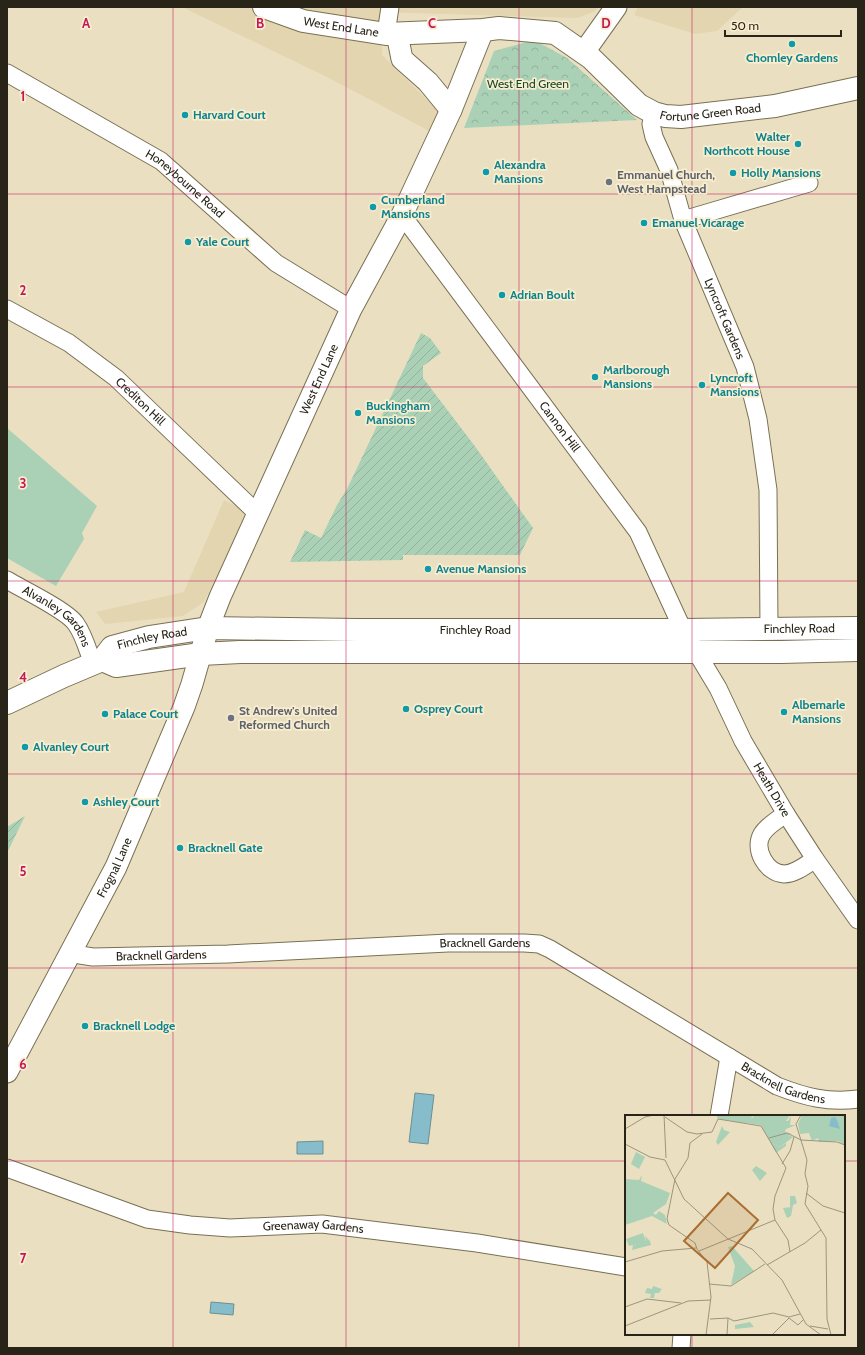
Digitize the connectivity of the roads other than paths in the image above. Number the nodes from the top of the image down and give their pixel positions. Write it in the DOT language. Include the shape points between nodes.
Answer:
graph roads {
  1 [pos="264,7"];
  2 [pos="390,7"];
  3 [pos="616,7"];
  4 [pos="482,30"];
  5 [pos="391,34"];
  6 [pos="584,52"];
  7 [pos="7,73"];
  8 [pos="858,88"];
  9 [pos="451,110"];
  10 [pos="654,113"];
  11 [pos="808,183"];
  12 [pos="402,215"];
  13 [pos="683,220"];
  14 [pos="7,309"];
  15 [pos="351,309"];
  16 [pos="258,514"];
  17 [pos="7,580"];
  18 [pos="208,628"];
  19 [pos="769,628"];
  20 [pos="858,628"];
  21 [pos="683,630"];
  22 [pos="858,650"];
  23 [pos="697,652"];
  24 [pos="201,654"];
  25 [pos="98,662"];
  26 [pos="7,703"];
  27 [pos="786,814"];
  28 [pos="815,860"];
  29 [pos="858,920"];
  30 [pos="72,952"];
  31 [pos="729,1057"];
  32 [pos="7,1072"];
  33 [pos="858,1099"];
  34 [pos="719,1115"];
  35 [pos="7,1168"];
  36 [pos="625,1267"];
  37 [pos="682,1335"];
  38 [pos="681,1348"];
  1 -- 5 [label="main road, West End Lane" via="303,21"];
  2 -- 5 [label="street"];
  3 -- 6 [label="street"];
  4 -- 5 [label="main road, West End Lane"];
  4 -- 6 [label="main road, West End Lane" via="499,28 555,33"];
  4 -- 9 [label="street, West End Lane"];
  5 -- 9 [label="street" via="402,59 428,82"];
  6 -- 10 [label="main road, Fortune Green Road" via="639,105"];
  7 -- 15 [label="street, Honeybourne Road" via="161,161 276,263"];
  8 -- 10 [label="main road, Fortune Green Road" via="775,106 681,116"];
  9 -- 12 [label="street, West End Lane"];
  10 -- 13 [label="street, Lyncroft Gardens" via="651,124 654,137 669,170"];
  11 -- 13 [label="street"];
  12 -- 15 [label="street, West End Lane"];
  12 -- 21 [label="street, Cannon Hill" via="638,532"];
  13 -- 19 [label="street, Lyncroft Gardens" via="745,367 758,419 768,490"];
  14 -- 16 [label="street, Crediton Hill" via="69,343 116,378"];
  15 -- 16 [label="street, West End Lane"];
  16 -- 18 [label="street, West End Lane"];
  17 -- 25 [label="street, Alvanley Gardens" via="75,622"];
  18 -- 21 [label="main road, Finchley Road"];
  18 -- 24 [label="street, West End Lane"];
  18 -- 25 [label="main road, Finchley Road" via="149,637 112,647"];
  19 -- 20 [label="main road, Finchley Road"];
  19 -- 21 [label="main road, Finchley Road"];
  21 -- 23 [label="street, Cannon Hill"];
  22 -- 23 [label="main road, Finchley Road"];
  23 -- 24 [label="main road, Finchley Road"];
  23 -- 27 [label="street, Heath Drive" via="718,688 743,741"];
  24 -- 25 [label="main road, Finchley Road" via="116,666"];
  24 -- 30 [label="street, Frognal Lane" via="184,706 119,860"];
  25 -- 26 [label="main road, Finchley Road"];
  27 -- 28 [label="street, Heath Drive"];
  27 -- 28 [label="street" via="762,834 761,855 765,865 784,874 794,872"];
  28 -- 29 [label="street, Heath Drive"];
  30 -- 31 [label="street, Bracknell Gardens" via="92,957 228,954 448,943 539,944"];
  30 -- 32 [label="street, Frognal Lane"];
  31 -- 33 [label="street, Bracknell Gardens" via="777,1086 803,1096 820,1100"];
  31 -- 34 [label="street"];
  35 -- 36 [label="street, Greenaway Gardens" via="147,1219 230,1228 322,1224 477,1243"];
  37 -- 38 [label="street"];
}
